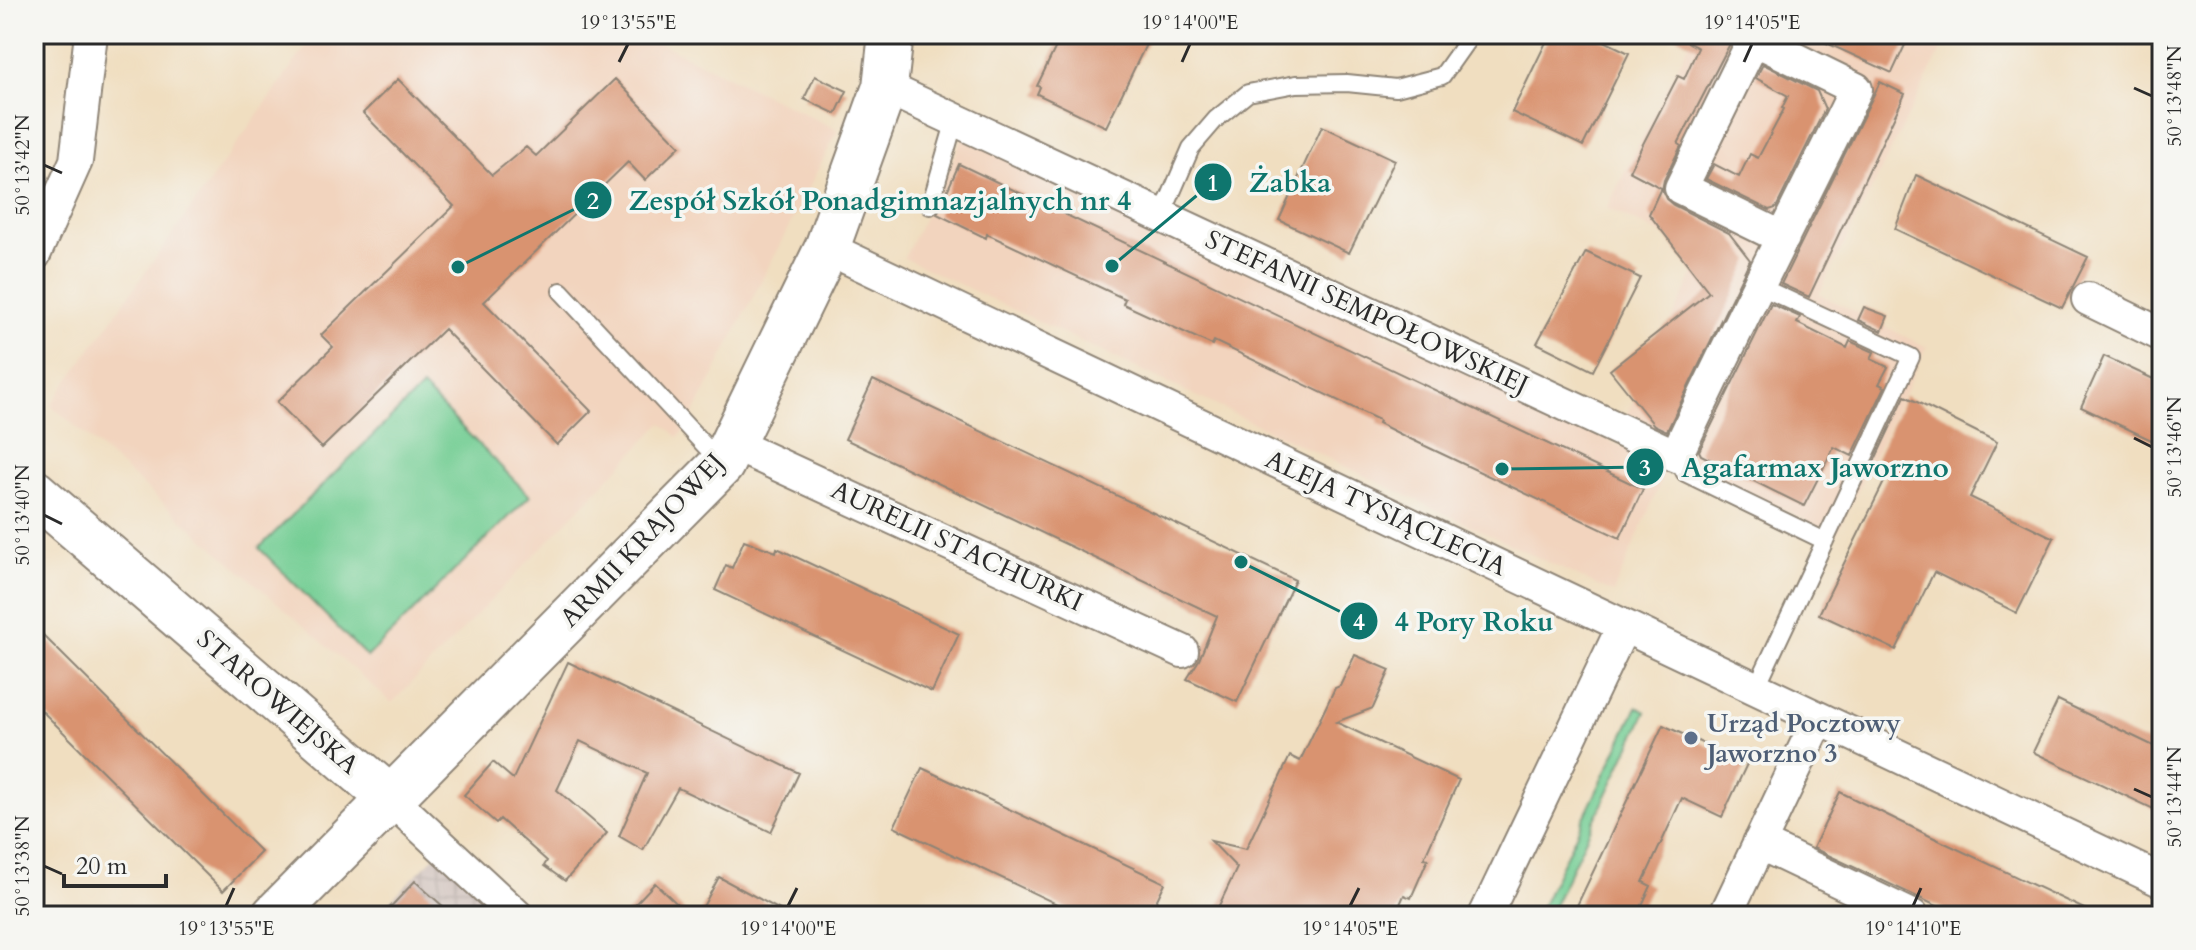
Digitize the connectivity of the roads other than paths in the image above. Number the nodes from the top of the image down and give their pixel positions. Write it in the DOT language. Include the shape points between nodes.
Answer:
graph roads {
  1 [pos="91,34"];
  2 [pos="891,34"];
  3 [pos="1466,42"];
  4 [pos="885,87"];
  5 [pos="955,120"];
  6 [pos="930,206"];
  7 [pos="1159,215"];
  8 [pos="1783,238"];
  9 [pos="827,248"];
  10 [pos="34,255"];
  11 [pos="1759,286"];
  12 [pos="561,291"];
  13 [pos="2088,299"];
  14 [pos="2162,335"];
  15 [pos="726,454"];
  16 [pos="1676,456"];
  17 [pos="34,492"];
  18 [pos="1825,541"];
  19 [pos="1623,627"];
  20 [pos="1182,651"];
  21 [pos="1755,690"];
  22 [pos="1818,720"];
  23 [pos="390,798"];
  24 [pos="1759,843"];
  25 [pos="2162,881"];
  26 [pos="274,916"];
  27 [pos="517,916"];
  28 [pos="1485,916"];
  29 [pos="1725,916"];
  30 [pos="1912,916"];
  1 -- 10 [label="street" via="76,161"];
  2 -- 4 [label="street, ARMII KRAJOWEJ"];
  3 -- 7 [label="lane" via="1442,76 1396,88 1296,84 1248,93 1191,148"];
  4 -- 5 [label="street, STEFANII SEMPOŁOWSKIEJ"];
  4 -- 9 [label="street, ARMII KRAJOWEJ"];
  5 -- 6 [label="lane"];
  5 -- 7 [label="street, STEFANII SEMPOŁOWSKIEJ"];
  7 -- 16 [label="street, STEFANII SEMPOŁOWSKIEJ"];
  8 -- 8 [label="street" via="1856,89 1754,39 1681,188"];
  8 -- 11 [label="street"];
  9 -- 15 [label="street, ARMII KRAJOWEJ"];
  9 -- 19 [label="street, ALEJA TYSIĄCLECIA"];
  11 -- 16 [label="street"];
  11 -- 18 [label="lane" via="1911,357"];
  12 -- 15 [label="lane"];
  13 -- 14 [label="street"];
  15 -- 20 [label="street, AURELII STACHURKI"];
  15 -- 23 [label="street, ARMII KRAJOWEJ"];
  16 -- 18 [label="lane" via="1685,473"];
  17 -- 23 [label="street, STAROWIEJSKA"];
  18 -- 21 [label="lane"];
  19 -- 21 [label="street, ALEJA TYSIĄCLECIA"];
  19 -- 28 [label="street"];
  21 -- 22 [label="street, ALEJA TYSIĄCLECIA"];
  22 -- 24 [label="street"];
  22 -- 25 [label="street, ALEJA TYSIĄCLECIA"];
  23 -- 26 [label="street, ARMII KRAJOWEJ"];
  23 -- 27 [label="street, STAROWIEJSKA"];
  24 -- 29 [label="street"];
  24 -- 30 [label="street"];
}
